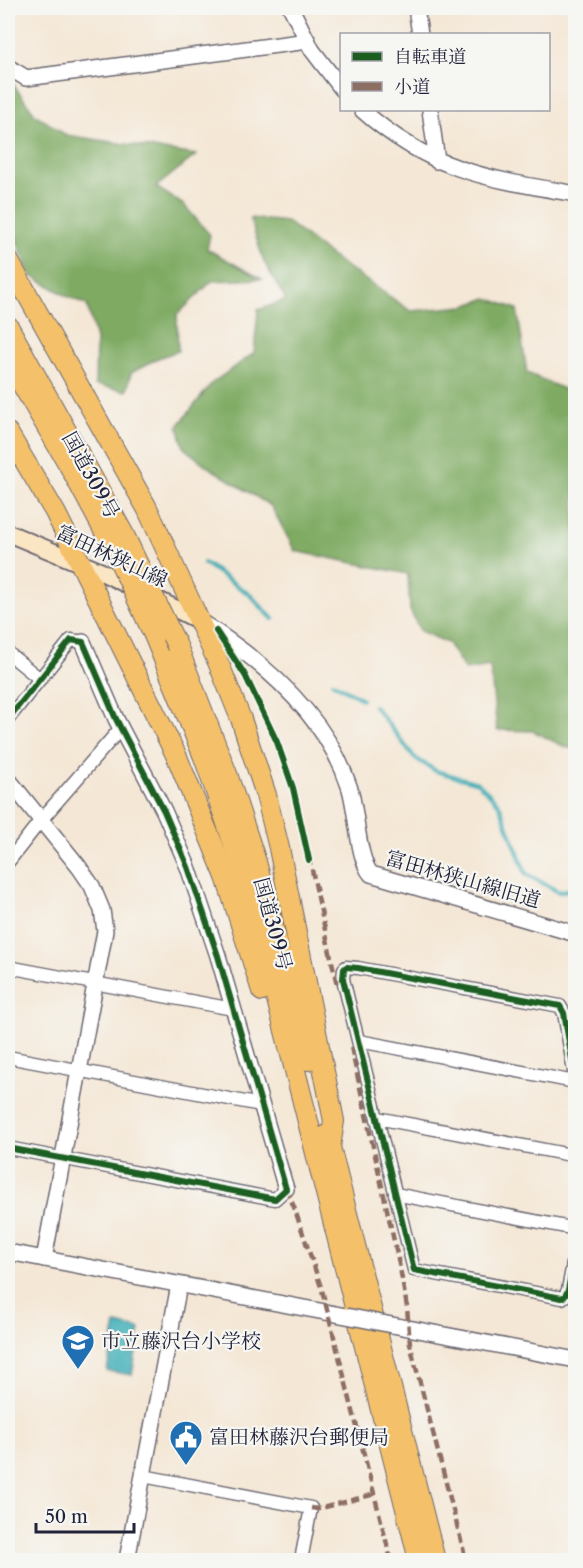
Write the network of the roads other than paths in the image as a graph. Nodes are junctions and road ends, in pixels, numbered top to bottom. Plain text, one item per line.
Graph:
1 (291, 8) edge
2 (416, 8) edge
3 (420, 33) edge
4 (308, 41) junction
5 (8, 67) edge
6 (340, 86) edge
7 (363, 111) edge
8 (430, 111) edge
9 (437, 161) junction
10 (576, 194) edge
11 (8, 260) edge
12 (8, 326) edge
13 (8, 360) edge
14 (8, 433) edge
15 (8, 533) edge
16 (79, 561) junction
17 (198, 620) junction
18 (83, 642) joint
19 (8, 653) edge
20 (40, 679) junction
21 (8, 719) edge
22 (121, 728) junction
23 (8, 779) edge
24 (41, 820) junction
25 (8, 862) edge
26 (576, 934) edge
27 (8, 967) edge
28 (96, 984) junction
29 (232, 1009) junction
30 (359, 1041) junction
31 (8, 1058) edge
32 (80, 1071) junction
33 (575, 1082) edge
34 (261, 1105) junction
35 (377, 1118) junction
36 (310, 1130) junction
37 (330, 1147) junction
38 (8, 1148) edge
39 (576, 1156) edge
40 (63, 1159) junction
41 (286, 1189) joint
42 (395, 1194) junction
43 (576, 1228) edge
44 (576, 1248) edge
45 (8, 1252) edge
46 (44, 1259) junction
47 (179, 1285) junction
48 (576, 1360) edge
49 (143, 1476) junction
50 (127, 1560) edge
51 (301, 1560) edge
52 (419, 1560) edge
53 (435, 1560) edge

1 - 4 street
2 - 3 street
4 - 5 street
4 - 6 street
7 - 9 street
8 - 9 street
9 - 10 street
11 - 17 highway
12 - 37 highway, 国道309号, bridge
13 - 36 highway, 国道309号, bridge
14 - 16 highway
15 - 16 main road, 富田林狭山線
16 - 17 main road, 富田林狭山線
16 - 36 highway
17 - 26 street, 富田林狭山線旧道
17 - 37 highway
18 - 20 street
18 - 22 street
19 - 20 street
20 - 21 street
22 - 24 street
22 - 29 street
23 - 24 street
24 - 25 street
24 - 28 street
27 - 28 street
28 - 29 street
28 - 32 street
29 - 34 street
30 - 33 street
30 - 33 street
30 - 35 street
31 - 32 street
32 - 34 street
32 - 40 street
34 - 41 street
35 - 39 street
35 - 42 street
36 - 52 highway, 国道309号
37 - 53 highway, 国道309号
38 - 40 street
40 - 41 street
40 - 46 street
42 - 43 street
42 - 44 street
45 - 46 street
46 - 47 street
47 - 48 street, bridge
47 - 49 street
49 - 50 street
49 - 51 street

